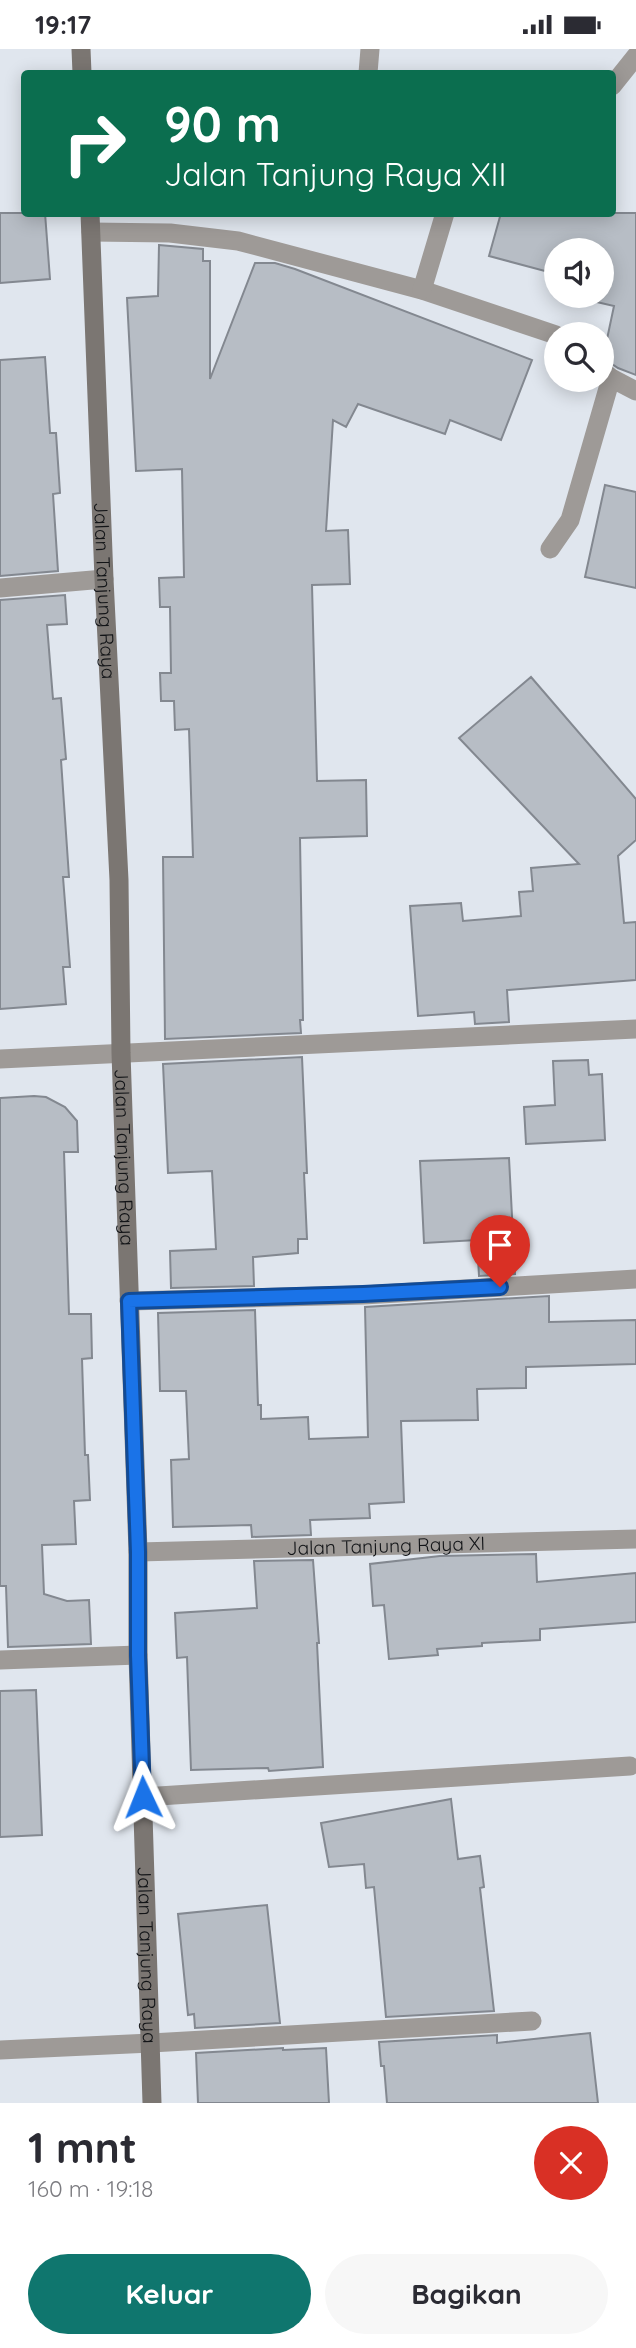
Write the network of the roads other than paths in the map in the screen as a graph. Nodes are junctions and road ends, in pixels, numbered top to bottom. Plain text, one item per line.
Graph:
1 (81, 49) edge
2 (370, 49) edge
3 (636, 56) edge
4 (82, 70) edge
5 (368, 70) edge
6 (616, 81) edge
7 (444, 217) edge
8 (91, 223) edge
9 (422, 291) junction
10 (544, 331) edge
11 (614, 379) edge
12 (636, 391) edge
13 (601, 392) edge
14 (550, 549) dead end
15 (104, 579) junction
16 (0, 588) edge
17 (636, 1029) edge
18 (121, 1053) junction
19 (0, 1059) edge
20 (636, 1279) edge
21 (129, 1301) junction
22 (636, 1539) edge
23 (138, 1552) junction
24 (138, 1655) junction
25 (0, 1660) edge
26 (630, 1766) dead end
27 (143, 1797) junction
28 (532, 2021) dead end
29 (151, 2043) junction
30 (0, 2050) edge
31 (152, 2103) edge

1 - 4 main road
2 - 5 street
3 - 6 street
7 - 9 street
8 - 9 street
8 - 15 main road, Jalan Tanjung Raya
9 - 10 street
11 - 12 street
13 - 14 street
15 - 16 street
15 - 18 main road, Jalan Tanjung Raya
17 - 18 street
18 - 19 street
18 - 21 main road, Jalan Tanjung Raya
20 - 21 street
21 - 23 main road, Jalan Tanjung Raya
22 - 23 street, Jalan Tanjung Raya XI
23 - 24 main road, Jalan Tanjung Raya
24 - 25 street
24 - 27 main road, Jalan Tanjung Raya
26 - 27 street
27 - 29 main road, Jalan Tanjung Raya
28 - 29 street
29 - 30 street
29 - 31 main road, Jalan Tanjung Raya

